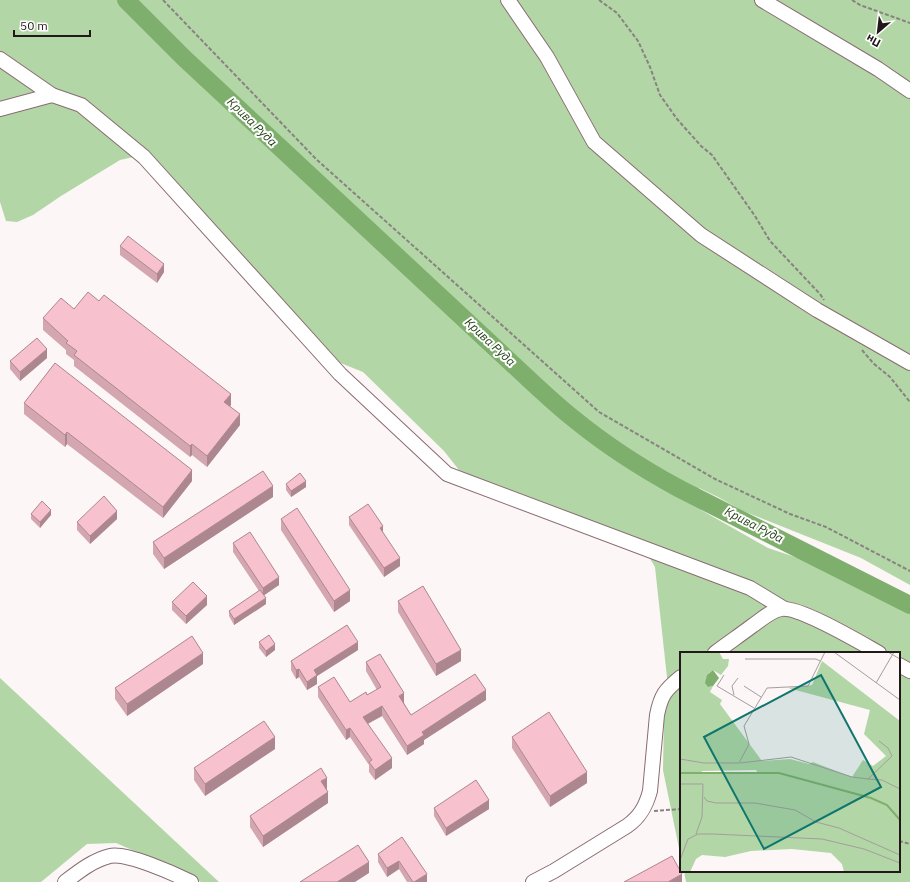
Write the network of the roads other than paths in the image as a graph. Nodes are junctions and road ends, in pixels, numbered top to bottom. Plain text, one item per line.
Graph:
1 (508, 0) edge
2 (762, 0) edge
3 (0, 59) edge
4 (910, 91) edge
5 (52, 94) junction
6 (0, 109) edge
7 (910, 363) edge
8 (783, 608) junction
9 (716, 652) edge
10 (877, 652) edge
11 (900, 666) edge
12 (910, 671) edge
13 (680, 678) edge
14 (65, 882) edge
15 (191, 882) edge
16 (533, 882) edge

1 - 7 street
2 - 4 street
3 - 5 street
5 - 6 street
5 - 8 street
8 - 9 street
8 - 10 street
11 - 12 street
13 - 16 street
14 - 15 street

